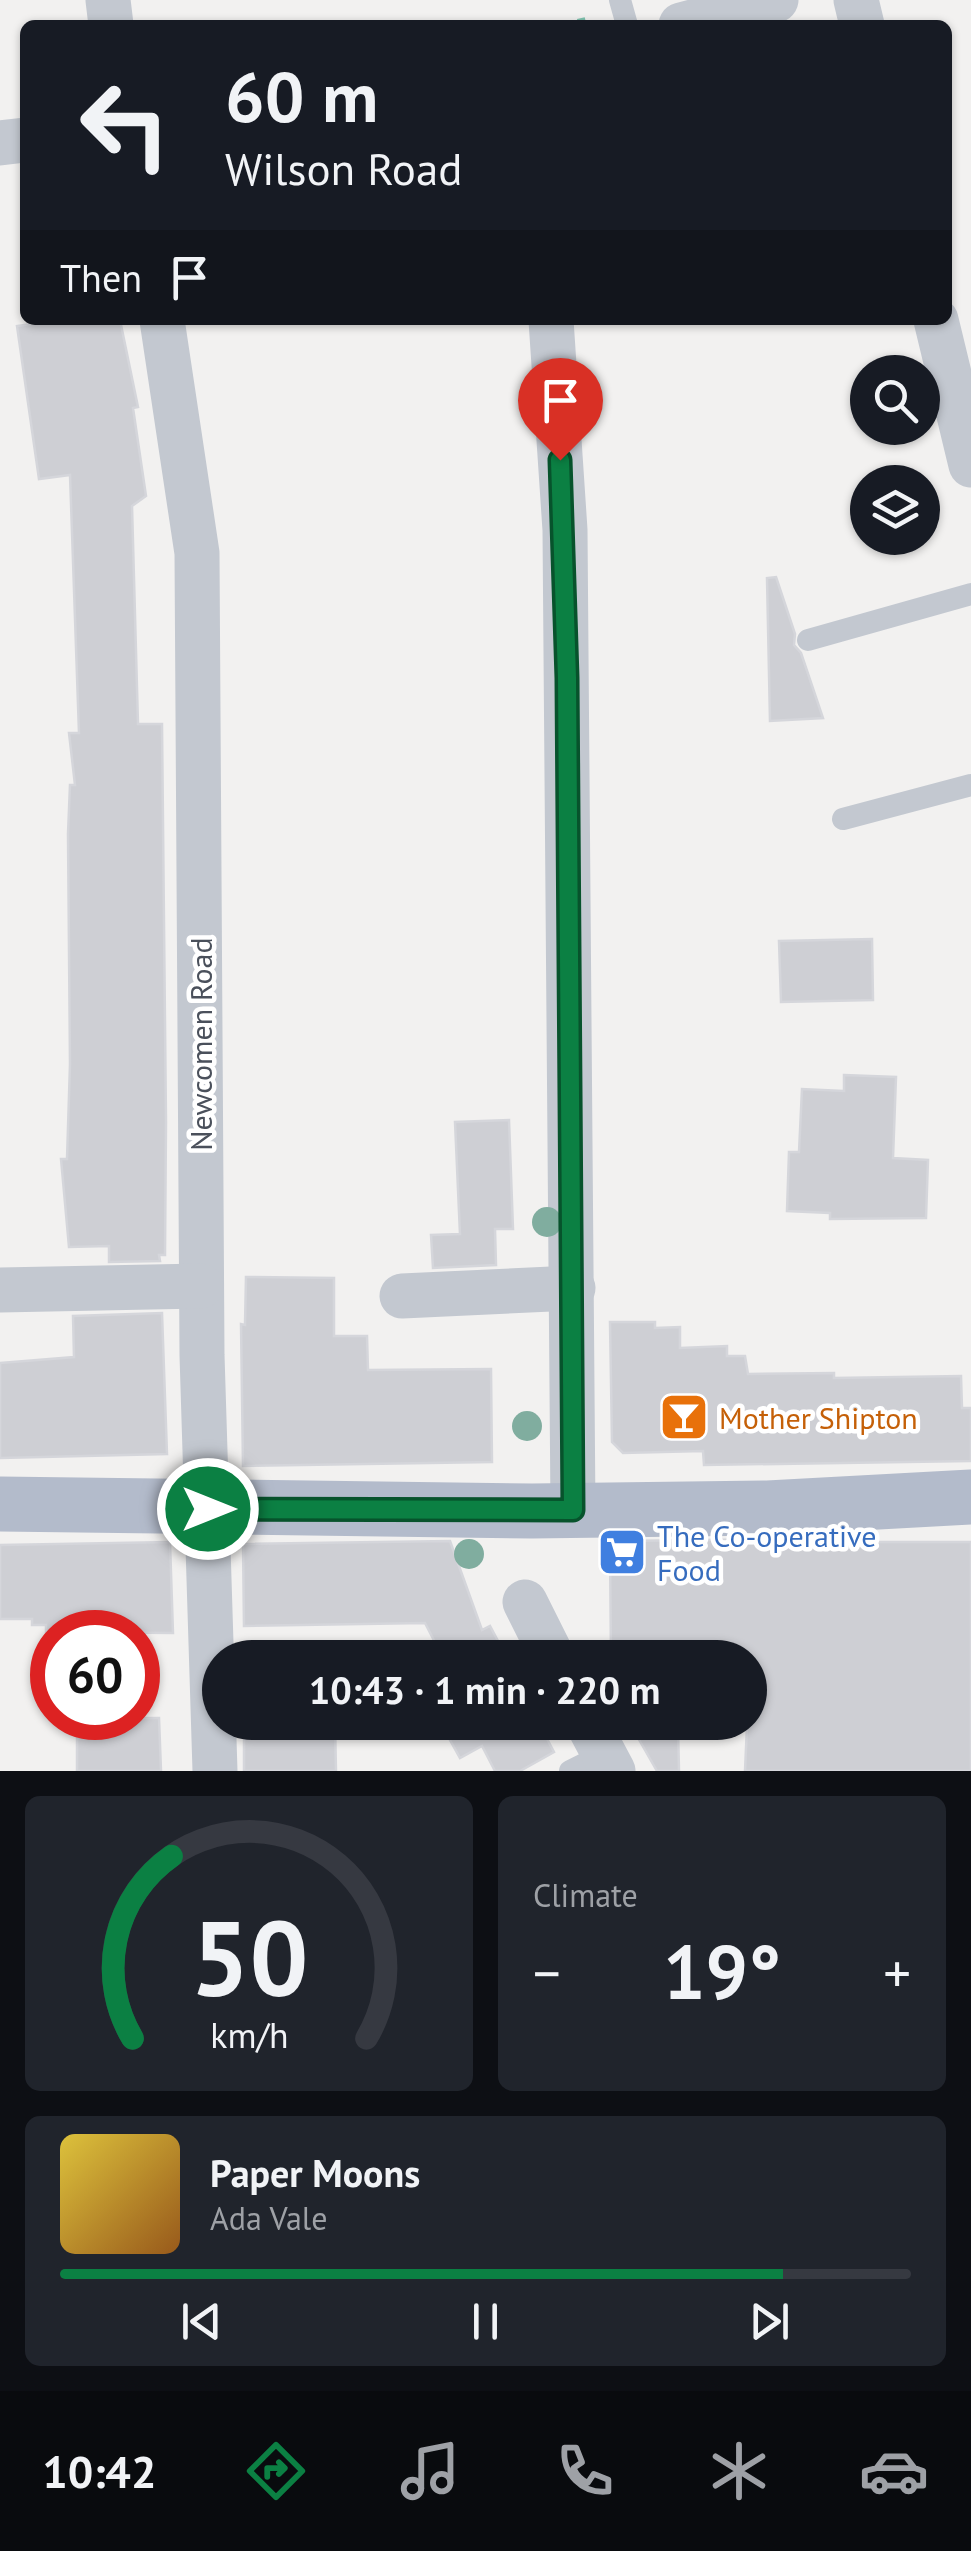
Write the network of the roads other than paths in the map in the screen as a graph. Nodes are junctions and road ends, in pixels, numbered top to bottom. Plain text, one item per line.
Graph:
1 (776, 0) edge
2 (700, 20) edge
3 (163, 325) edge
4 (551, 325) edge
5 (937, 325) edge
6 (971, 465) edge
7 (971, 594) edge
8 (808, 640) dead end
9 (971, 785) edge
10 (843, 820) dead end
11 (202, 1286) junction
12 (573, 1288) junction
13 (0, 1290) edge
14 (402, 1296) dead end
15 (971, 1497) edge
16 (0, 1504) edge
17 (208, 1509) junction
18 (573, 1510) junction
19 (524, 1602) dead end
20 (544, 1640) edge
21 (215, 1771) edge

1 - 2 street
3 - 11 street, Newcomen Road
4 - 12 street
5 - 6 street
7 - 8 lane
9 - 10 lane
11 - 13 street
11 - 17 street, Newcomen Road
12 - 14 street
12 - 18 street
15 - 18 main road
16 - 17 main road
17 - 18 main road
17 - 21 street, Newcomen Road
19 - 20 street

